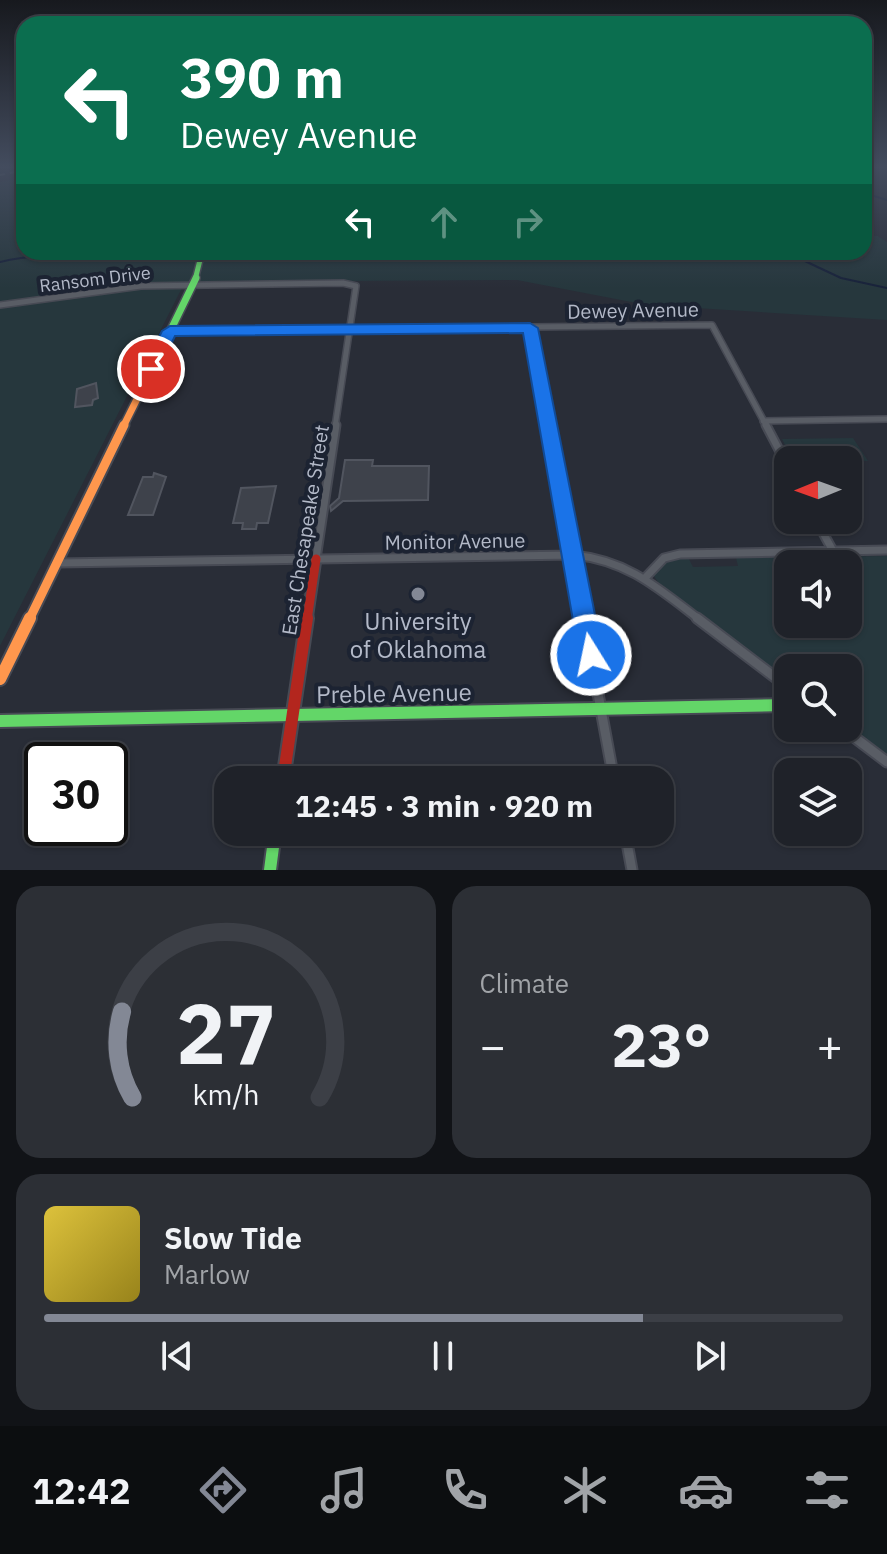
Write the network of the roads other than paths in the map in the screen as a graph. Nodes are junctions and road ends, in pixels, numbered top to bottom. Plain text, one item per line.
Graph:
1 (200, 260) edge
2 (193, 284) junction
3 (355, 285) joint
4 (0, 305) edge
5 (530, 328) junction
6 (351, 329) junction
7 (170, 331) junction
8 (151, 369) junction
9 (122, 378) dead end
10 (887, 419) edge
11 (763, 421) junction
12 (777, 446) edge
13 (862, 550) edge
14 (887, 550) edge
15 (774, 552) edge
16 (573, 555) junction
17 (316, 559) junction
18 (57, 563) junction
19 (645, 578) junction
20 (774, 676) edge
21 (0, 679) edge
22 (774, 705) edge
23 (601, 710) junction
24 (293, 715) junction
25 (0, 721) edge
26 (861, 742) edge
27 (887, 762) edge
28 (285, 766) edge
29 (611, 766) edge
30 (273, 846) edge
31 (628, 846) edge
32 (270, 870) edge
33 (632, 870) edge

1 - 2 street
2 - 3 street, Ransom Drive
2 - 4 street, Ransom Drive
2 - 7 street
3 - 6 street, East Chesapeake Street
5 - 6 street, Dewey Avenue
5 - 11 street, Dewey Avenue
5 - 16 street
6 - 7 street, Dewey Avenue
6 - 17 street, East Chesapeake Street
7 - 8 street
8 - 9 street
8 - 18 street
10 - 11 street
11 - 12 street
13 - 14 street
15 - 19 street
16 - 17 street, Monitor Avenue
16 - 19 street, Monitor Avenue
16 - 23 street
17 - 18 street, Monitor Avenue
17 - 24 street, East Chesapeake Street
18 - 21 street
19 - 20 street, Monitor Avenue
22 - 23 street, Preble Avenue
23 - 24 street, Preble Avenue
23 - 29 street
24 - 25 street, Preble Avenue
24 - 28 street, East Chesapeake Street
26 - 27 street
30 - 32 street
31 - 33 street

